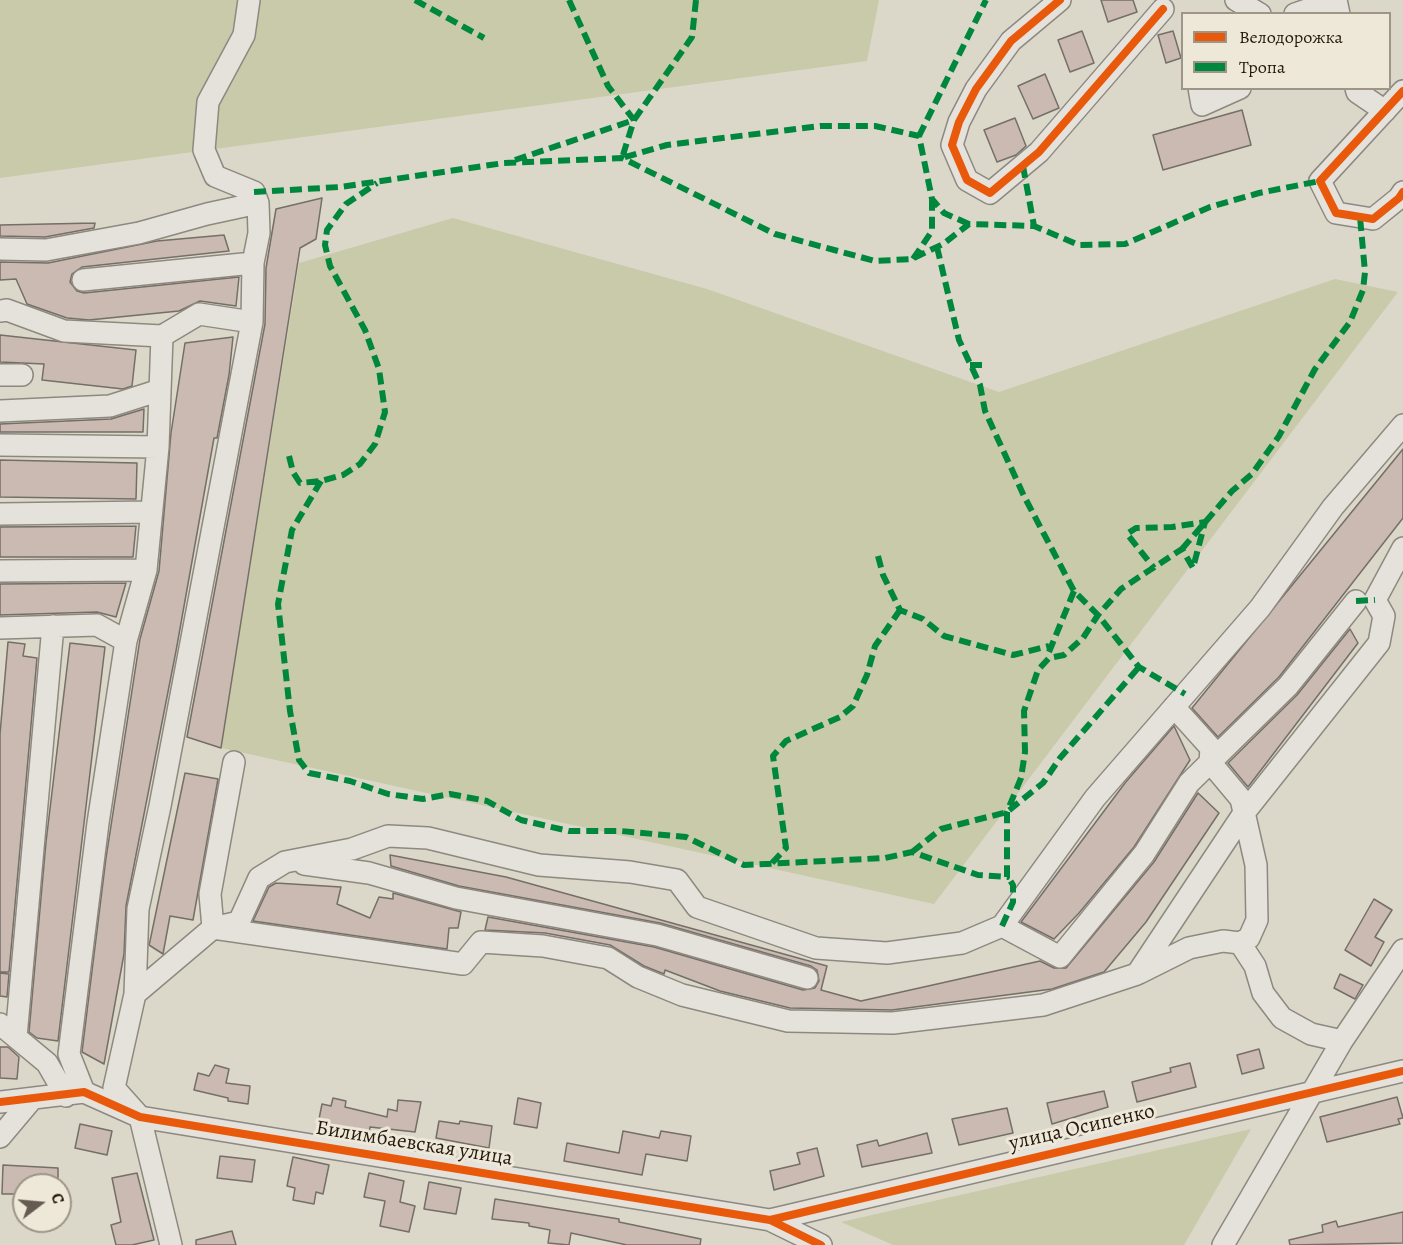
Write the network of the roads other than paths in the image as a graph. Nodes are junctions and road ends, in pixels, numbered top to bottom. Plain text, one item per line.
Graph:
1 (249, 0) edge
2 (1060, 0) edge
3 (1236, 0) edge
4 (1163, 9) dead end
5 (1257, 12) edge
6 (1301, 12) edge
7 (1339, 12) edge
8 (1199, 90) edge
9 (1236, 90) edge
10 (1356, 90) edge
11 (1403, 91) edge
12 (1385, 111) junction
13 (1403, 192) edge
14 (258, 203) junction
15 (0, 249) edge
16 (253, 263) junction
17 (83, 280) dead end
18 (0, 310) edge
19 (252, 322) junction
20 (162, 336) junction
21 (0, 375) edge
22 (22, 375) dead end
23 (160, 390) junction
24 (0, 411) edge
25 (1403, 425) edge
26 (0, 445) edge
27 (158, 447) junction
28 (152, 512) junction
29 (0, 514) edge
30 (1403, 548) edge
31 (146, 570) junction
32 (0, 571) edge
33 (1356, 601) dead end
34 (53, 626) junction
35 (0, 628) edge
36 (126, 641) junction
37 (1174, 708) junction
38 (234, 762) dead end
39 (1210, 762) junction
40 (1244, 813) junction
41 (285, 862) junction
42 (1002, 926) junction
43 (213, 928) junction
44 (1240, 943) junction
45 (1403, 950) edge
46 (1137, 974) junction
47 (807, 978) dead end
48 (135, 994) junction
49 (8, 1031) edge
50 (1342, 1041) junction
51 (1403, 1071) edge
52 (1312, 1093) junction
53 (75, 1094) junction
54 (32, 1099) junction
55 (0, 1102) edge
56 (140, 1117) junction
57 (0, 1137) edge
58 (770, 1220) junction
59 (171, 1245) edge
60 (821, 1245) edge
61 (1223, 1245) edge

1 - 14 street
2 - 4 street
3 - 5 street
6 - 7 street
8 - 9 street
10 - 12 street
11 - 12 street
12 - 13 street
14 - 15 street
14 - 16 street
16 - 17 street
16 - 19 street
18 - 20 street
19 - 20 street
19 - 48 street
20 - 23 street
21 - 22 street
23 - 24 street
23 - 27 street
25 - 37 street
26 - 27 street
27 - 28 street
28 - 29 street
28 - 31 street
30 - 40 street
31 - 32 street
31 - 36 street
33 - 39 street
34 - 35 street
34 - 36 street
34 - 49 street
36 - 53 street
37 - 39 street
37 - 42 street
38 - 43 street
39 - 40 street
39 - 42 street
40 - 44 street
40 - 46 street
41 - 42 street
41 - 43 street
41 - 47 street
43 - 46 street
43 - 48 street
44 - 46 street
44 - 50 street
45 - 50 street
48 - 56 street
49 - 53 street
50 - 52 street
51 - 52 street, улица Осипенко
52 - 58 street, улица Осипенко
52 - 61 street
53 - 54 street, Билимбаевская улица
53 - 56 street, Билимбаевская улица
54 - 55 street, Билимбаевская улица
54 - 57 street
56 - 58 street, Билимбаевская улица
56 - 59 street
58 - 60 street, Билимбаевская улица

